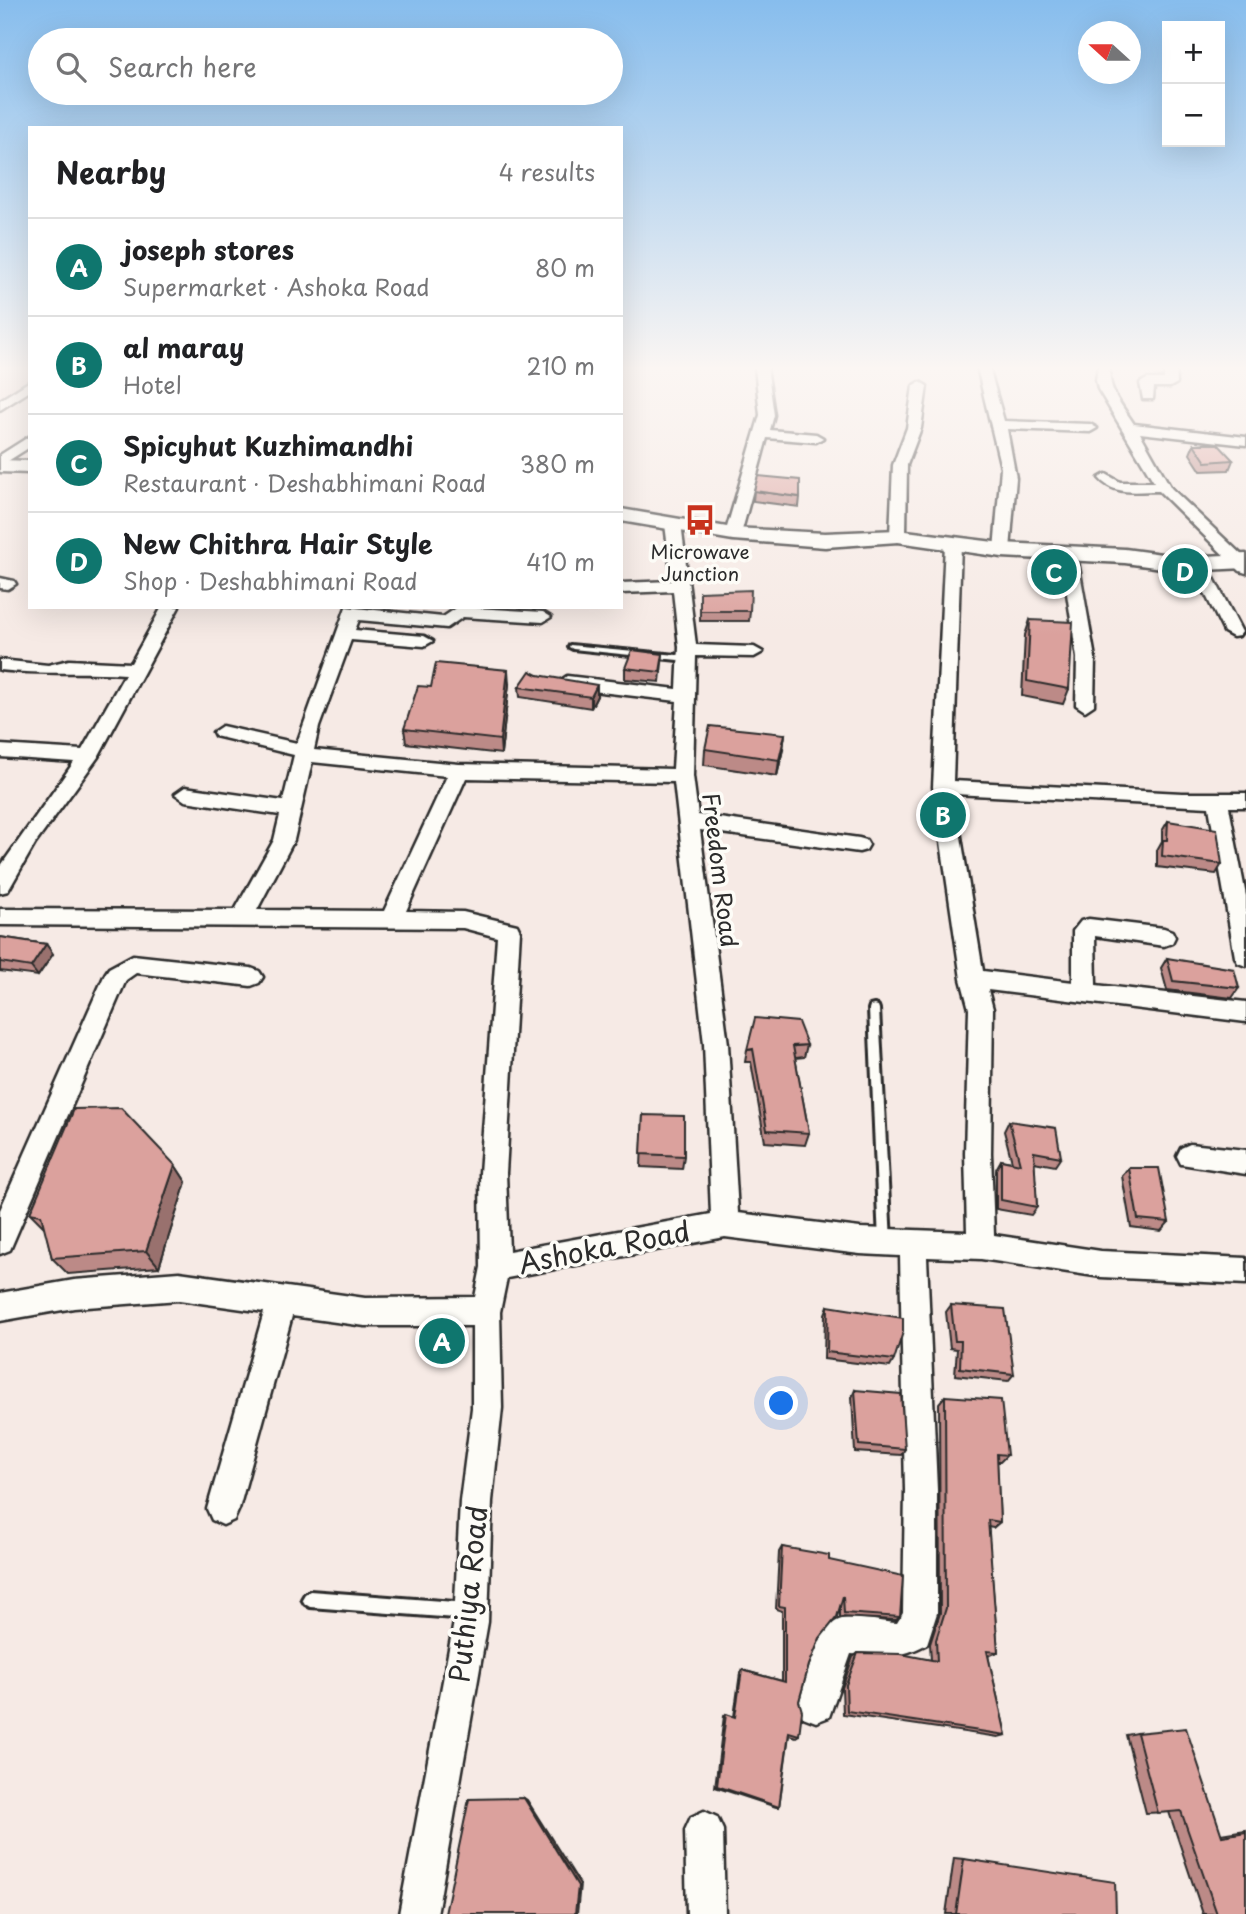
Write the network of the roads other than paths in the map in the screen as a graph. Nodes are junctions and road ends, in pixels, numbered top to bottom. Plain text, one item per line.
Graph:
1 (755, 456) edge
2 (903, 456) edge
3 (1006, 456) edge
4 (1148, 456) edge
5 (0, 464) edge
6 (28, 467) edge
7 (1106, 478) dead end
8 (1163, 487) junction
9 (623, 515) edge
10 (673, 524) junction
11 (733, 534) junction
12 (898, 536) junction
13 (953, 544) junction
14 (1002, 550) junction
15 (1069, 555) junction
16 (1198, 563) junction
17 (1242, 563) edge
18 (681, 586) junction
19 (623, 588) edge
20 (170, 609) edge
21 (354, 611) edge
22 (543, 617) dead end
23 (1233, 632) dead end
24 (345, 634) junction
25 (424, 641) dead end
26 (573, 648) dead end
27 (754, 652) dead end
28 (687, 653) junction
29 (0, 665) edge
30 (134, 669) junction
31 (552, 679) edge
32 (687, 696) junction
33 (1085, 705) dead end
34 (222, 732) dead end
35 (0, 751) edge
36 (304, 753) junction
37 (88, 757) junction
38 (460, 771) junction
39 (683, 776) junction
40 (943, 787) junction
41 (186, 794) dead end
42 (1218, 800) junction
43 (1246, 800) edge
44 (289, 809) junction
45 (687, 821) junction
46 (859, 845) dead end
47 (0, 885) edge
48 (0, 917) edge
49 (242, 917) junction
50 (391, 919) junction
51 (1164, 937) dead end
52 (1246, 957) edge
53 (251, 978) dead end
54 (973, 979) junction
55 (1085, 993) junction
56 (874, 1009) dead end
57 (1246, 1013) edge
58 (1190, 1156) dead end
59 (1246, 1162) edge
60 (725, 1224) junction
61 (0, 1241) edge
62 (899, 1243) junction
63 (981, 1246) junction
64 (495, 1268) junction
65 (1246, 1271) edge
66 (281, 1302) junction
67 (0, 1307) edge
68 (486, 1312) junction
69 (223, 1509) dead end
70 (310, 1599) dead end
71 (471, 1611) junction
72 (816, 1704) dead end
73 (704, 1830) dead end
74 (418, 1914) edge
75 (706, 1914) edge

1 - 11 street
2 - 12 street
3 - 14 street
4 - 8 street
5 - 6 street
7 - 8 street
8 - 17 street
9 - 10 street
10 - 11 street
10 - 18 street, Freedom Road
11 - 12 street
12 - 13 street
13 - 14 street
13 - 40 street
14 - 15 street
15 - 16 street
15 - 33 street
16 - 17 street
16 - 23 street
18 - 19 street
18 - 28 street, Freedom Road
20 - 30 street
21 - 22 street
21 - 24 street
24 - 25 street
24 - 36 street
26 - 28 lane
27 - 28 street
28 - 32 street, Freedom Road
29 - 30 street
30 - 37 street
31 - 32 street
32 - 39 street, Freedom Road
34 - 36 street
35 - 37 street
36 - 38 street
36 - 44 street
37 - 47 street
38 - 39 street
38 - 50 street
39 - 45 street, Freedom Road
40 - 42 street
40 - 54 street
41 - 44 street
42 - 43 street
42 - 52 street
44 - 49 street
45 - 46 street
45 - 60 street, Freedom Road
48 - 49 street
49 - 50 street
50 - 64 street
51 - 55 street
53 - 61 street
54 - 55 street
54 - 63 street
55 - 57 street
56 - 62 lane
58 - 59 street
60 - 62 street, Ashoka Road
60 - 64 street, Ashoka Road
62 - 63 street, Ashoka Road
62 - 72 street
63 - 65 street, Ashoka Road
64 - 68 street, Ashoka Road
66 - 67 street
66 - 68 street
66 - 69 street
68 - 71 street, Puthiya Road
70 - 71 lane
71 - 74 street, Puthiya Road
73 - 75 street

